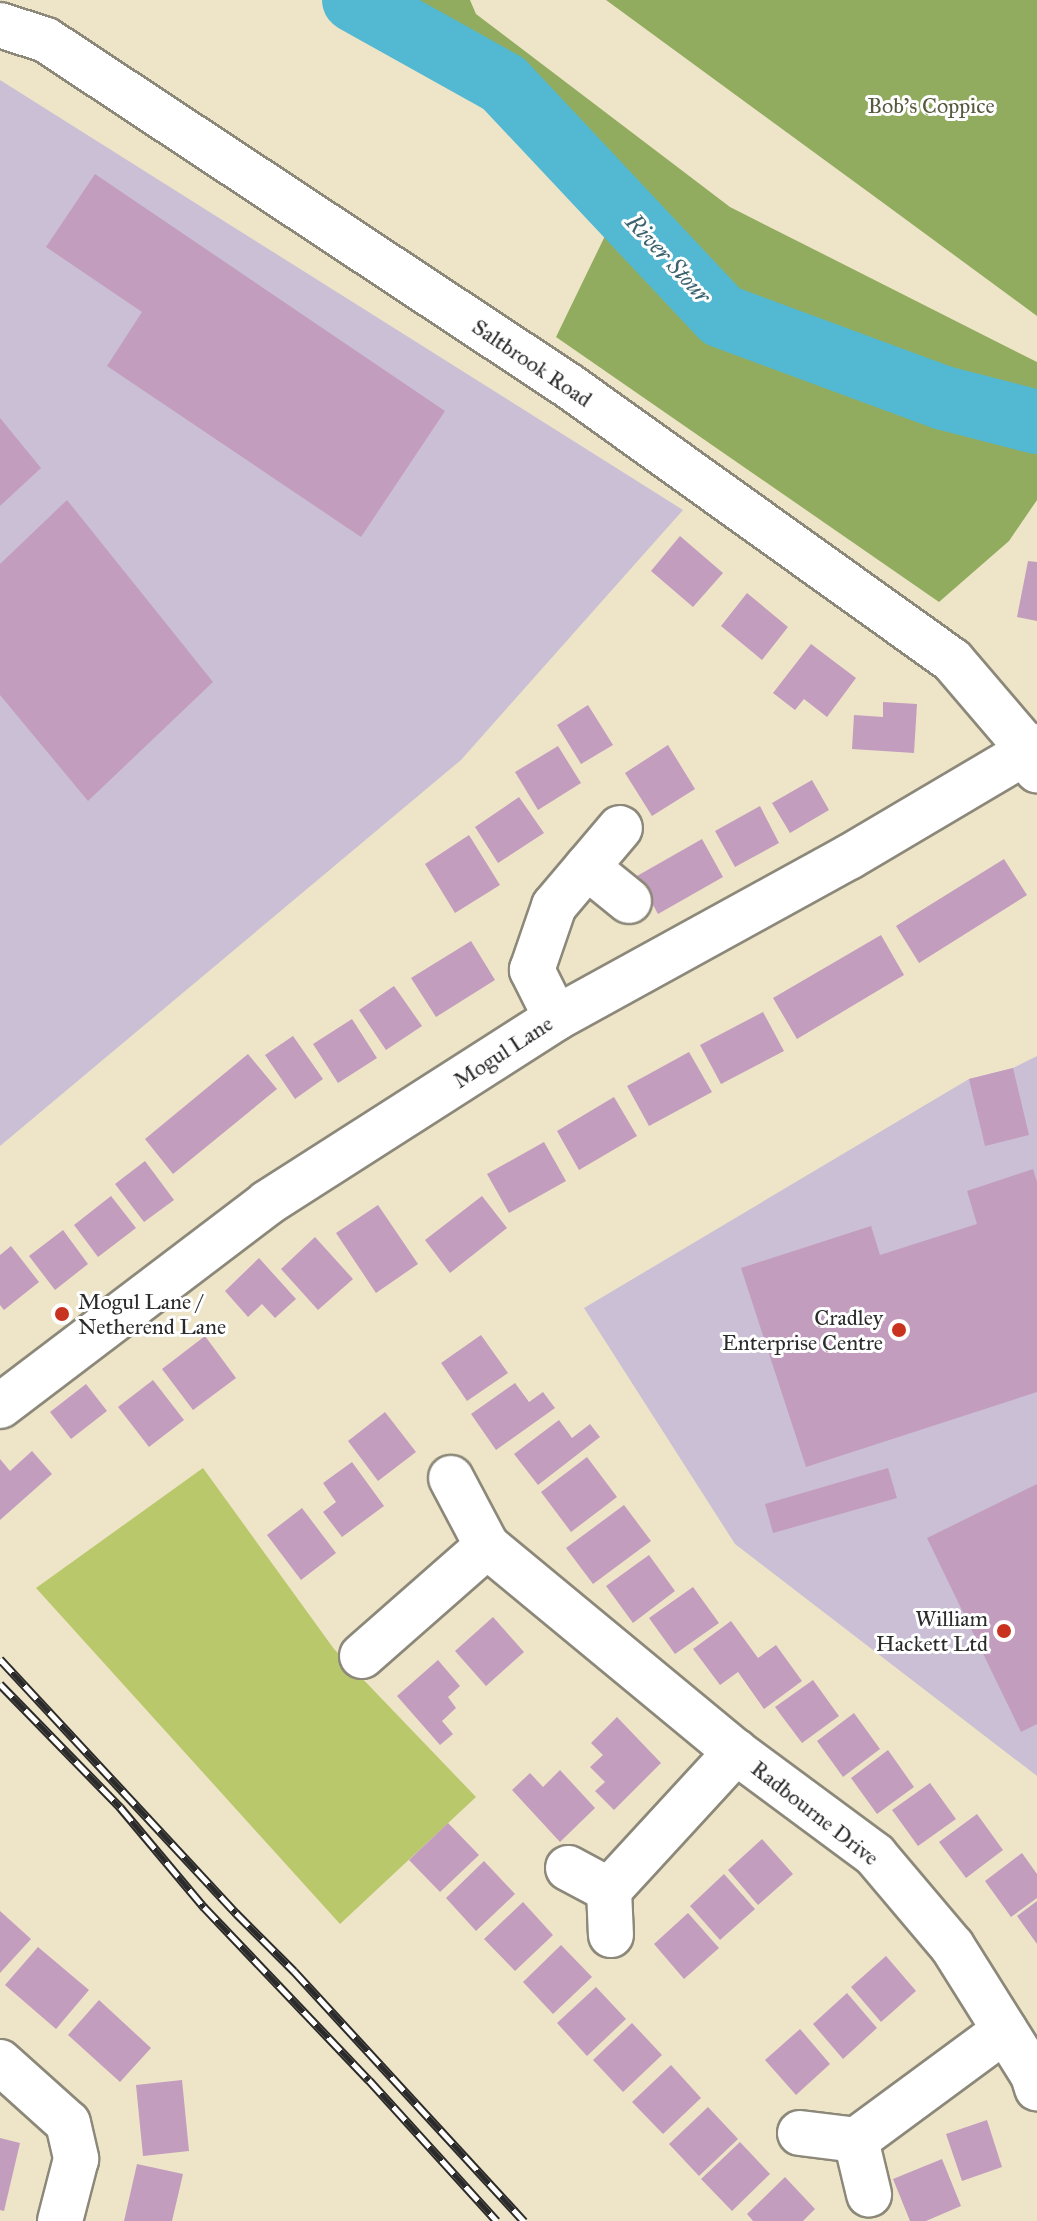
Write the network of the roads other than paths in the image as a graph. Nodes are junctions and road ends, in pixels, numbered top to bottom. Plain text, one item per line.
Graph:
1 (11, 17) edge
2 (1034, 755) edge
3 (620, 828) dead end
4 (587, 867) junction
5 (629, 901) dead end
6 (556, 1018) junction
7 (0, 1406) edge
8 (451, 1478) dead end
9 (487, 1546) junction
10 (362, 1656) dead end
11 (736, 1752) junction
12 (568, 1868) dead end
13 (609, 1890) junction
14 (611, 1935) dead end
15 (1005, 2030) junction
16 (0, 2062) edge
17 (1037, 2088) edge
18 (800, 2133) dead end
19 (856, 2140) junction
20 (869, 2194) dead end
21 (60, 2221) edge

1 - 2 street, Saltbrook Road
2 - 6 street, Mogul Lane
3 - 4 street
4 - 5 street
4 - 6 street
6 - 7 street, Mogul Lane
8 - 9 street, Radbourne Drive
9 - 10 street
9 - 11 street, Radbourne Drive
11 - 13 street, Radbourne Drive
11 - 15 street, Radbourne Drive
12 - 13 street
13 - 14 street
15 - 17 street, Radbourne Drive
15 - 19 street
16 - 21 street
18 - 19 street
19 - 20 street

